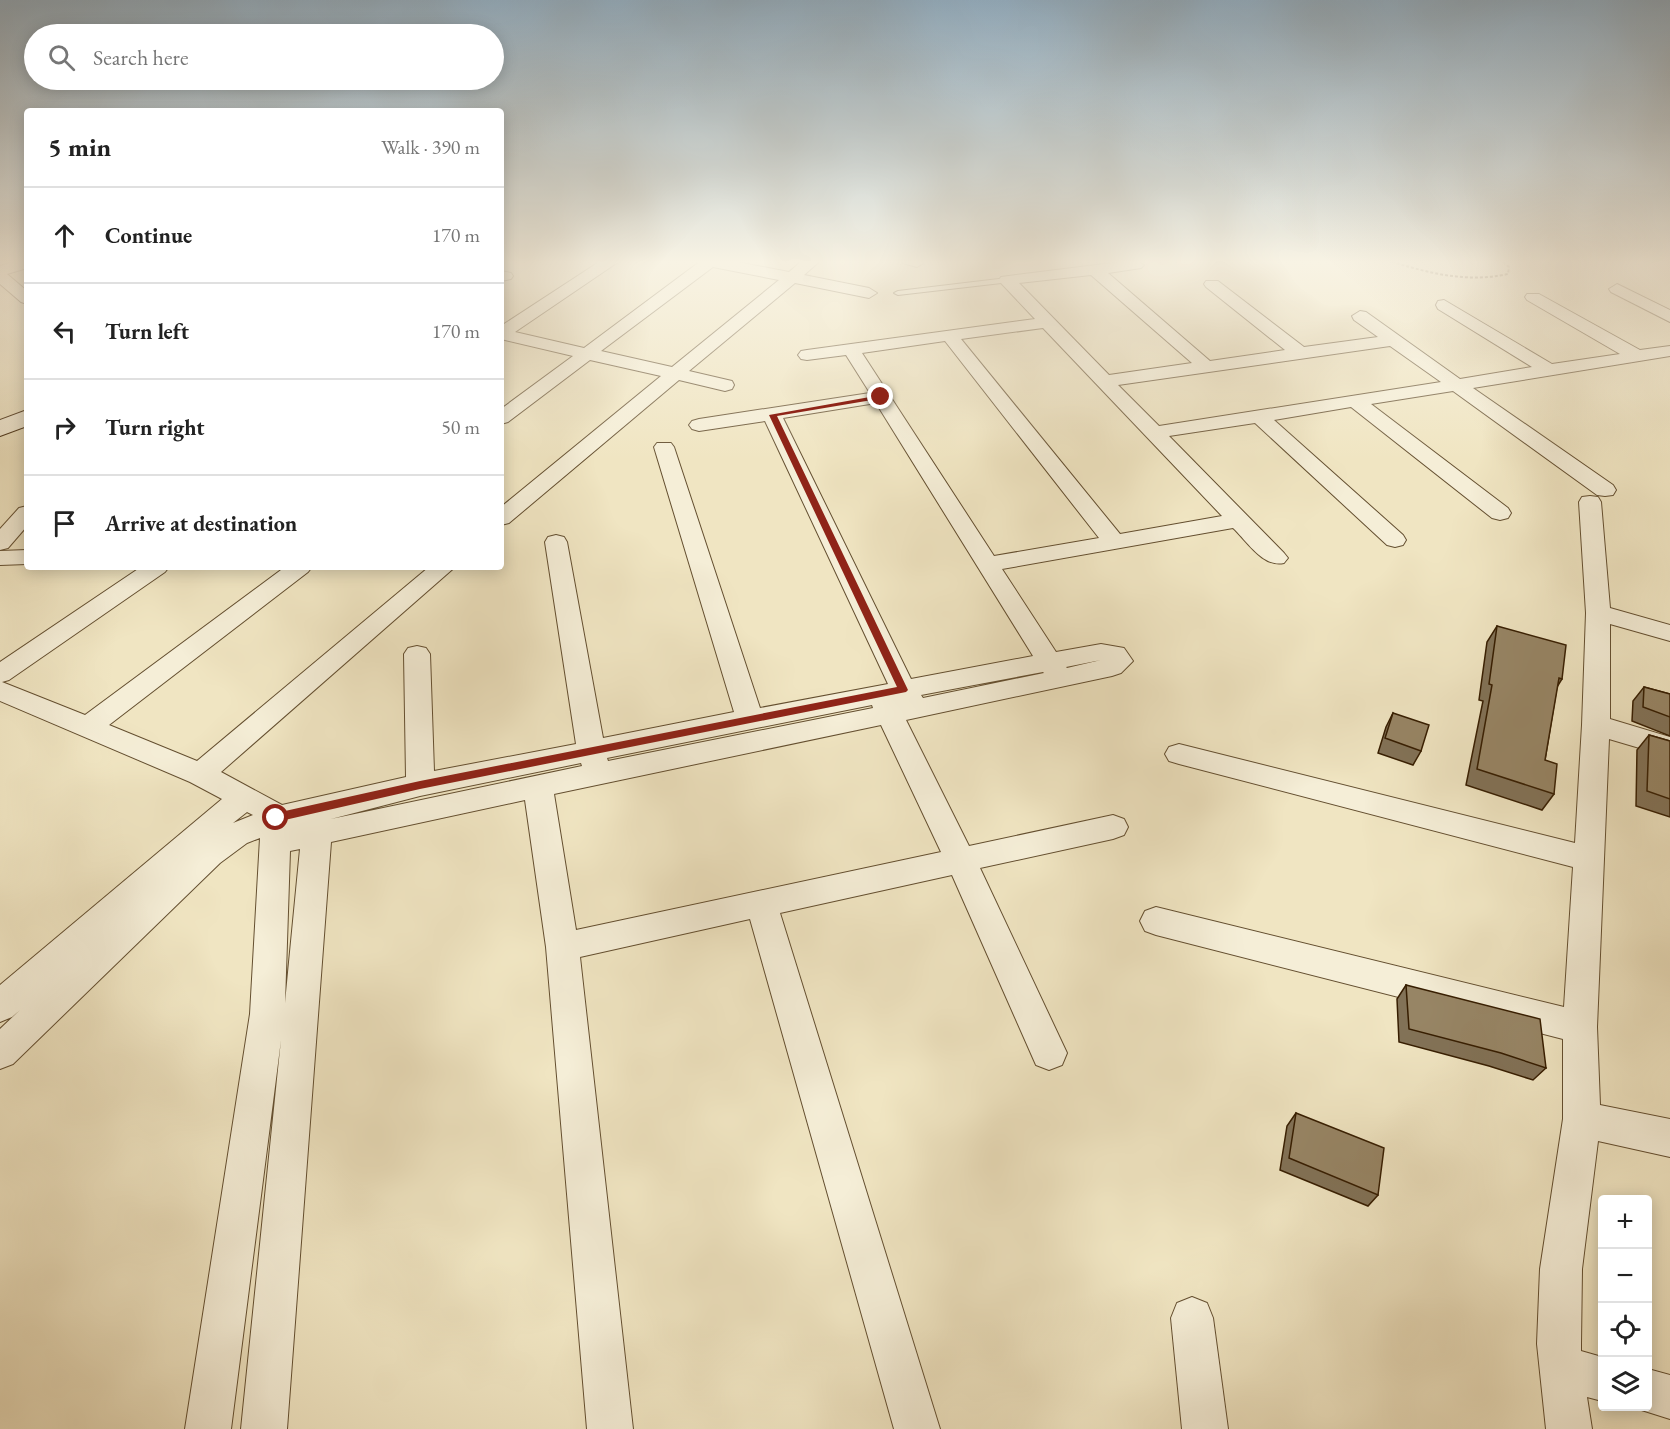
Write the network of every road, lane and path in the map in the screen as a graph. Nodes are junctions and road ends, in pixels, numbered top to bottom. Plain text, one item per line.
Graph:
1 (623, 327) edge
2 (730, 327) edge
3 (1012, 327) edge
4 (1052, 327) edge
5 (1161, 327) edge
6 (1267, 327) edge
7 (1375, 327) edge
8 (1479, 327) edge
9 (1585, 327) edge
10 (504, 335) edge
11 (949, 335) junction
12 (1394, 340) junction
13 (851, 349) junction
14 (1670, 351) edge
15 (590, 352) junction
16 (1299, 352) junction
17 (807, 355) dead end
18 (1637, 356) junction
19 (1206, 366) junction
20 (1549, 370) junction
21 (674, 372) junction
22 (1104, 381) junction
23 (725, 385) dead end
24 (1459, 386) junction
25 (881, 397) junction
26 (1356, 402) junction
27 (24, 408) edge
28 (772, 415) junction
29 (504, 416) edge
30 (1260, 417) junction
31 (24, 418) edge
32 (0, 419) edge
33 (699, 425) dead end
34 (0, 429) edge
35 (1153, 434) junction
36 (664, 447) dead end
37 (1500, 513) dead end
38 (504, 515) edge
39 (24, 516) edge
40 (1238, 520) junction
41 (1395, 540) dead end
42 (556, 542) dead end
43 (0, 543) edge
44 (1115, 543) junction
45 (24, 557) edge
46 (0, 558) edge
47 (1276, 558) dead end
48 (988, 564) junction
49 (153, 570) edge
50 (296, 570) edge
51 (439, 570) edge
52 (1598, 613) junction
53 (1670, 633) edge
54 (417, 654) dead end
55 (0, 674) edge
56 (0, 691) edge
57 (897, 701) junction
58 (750, 719) junction
59 (1596, 725) junction
60 (88, 727) junction
61 (1670, 747) edge
62 (1179, 754) dead end
63 (594, 762) junction
64 (200, 774) junction
65 (420, 785) junction
66 (538, 786) junction
67 (243, 798) junction
68 (317, 821) junction
69 (1113, 827) dead end
70 (276, 830) junction
71 (1589, 859) junction
72 (961, 861) junction
73 (762, 905) junction
74 (1156, 921) dead end
75 (562, 947) junction
76 (0, 1006) edge
77 (1580, 1027) junction
78 (0, 1052) edge
79 (1049, 1053) dead end
80 (1582, 1119) junction
81 (1670, 1138) edge
82 (1192, 1318) dead end
83 (1562, 1368) junction
84 (1598, 1378) edge
85 (1652, 1392) edge
86 (1670, 1397) edge
87 (208, 1429) edge
88 (264, 1429) edge
89 (610, 1429) edge
90 (917, 1429) edge
91 (1205, 1429) edge
92 (1569, 1429) edge

1 - 15 street
2 - 21 street
3 - 11 street
4 - 22 street
5 - 19 street
6 - 16 street
7 - 12 street
8 - 20 street
9 - 18 street
10 - 15 street
11 - 13 street
11 - 44 street
12 - 16 street
12 - 24 street
13 - 17 street
13 - 25 street
14 - 18 street
15 - 21 street
15 - 29 street
16 - 19 street
18 - 20 street
19 - 22 street
20 - 24 street
21 - 23 street
21 - 38 street
22 - 35 street
24 - 26 street
24 - 52 street
25 - 28 street
25 - 48 street
26 - 30 street
26 - 37 street
27 - 32 street
28 - 33 street
28 - 57 street
30 - 35 street
30 - 41 street
31 - 34 street
35 - 40 street
36 - 58 street
39 - 43 street
40 - 44 street
40 - 47 street
42 - 63 street
44 - 48 street
45 - 46 street
48 - 57 street
49 - 55 street
50 - 60 street
51 - 64 street
52 - 53 street
52 - 59 street
54 - 65 street
56 - 60 street
57 - 58 street
57 - 63 street
57 - 72 street
58 - 63 street
59 - 61 street
59 - 71 street
60 - 64 street
62 - 71 street
63 - 65 street
63 - 66 street
64 - 67 street
65 - 68 street
66 - 68 street
66 - 75 street
67 - 70 street
67 - 76 street
68 - 70 street
68 - 88 street
69 - 72 street
70 - 78 street
70 - 87 street
71 - 77 street
72 - 73 street
72 - 79 street
73 - 75 street
73 - 90 street
74 - 77 street
75 - 89 street
77 - 80 street
80 - 81 street
80 - 83 street
82 - 91 street
83 - 84 street
83 - 92 street
85 - 86 street

